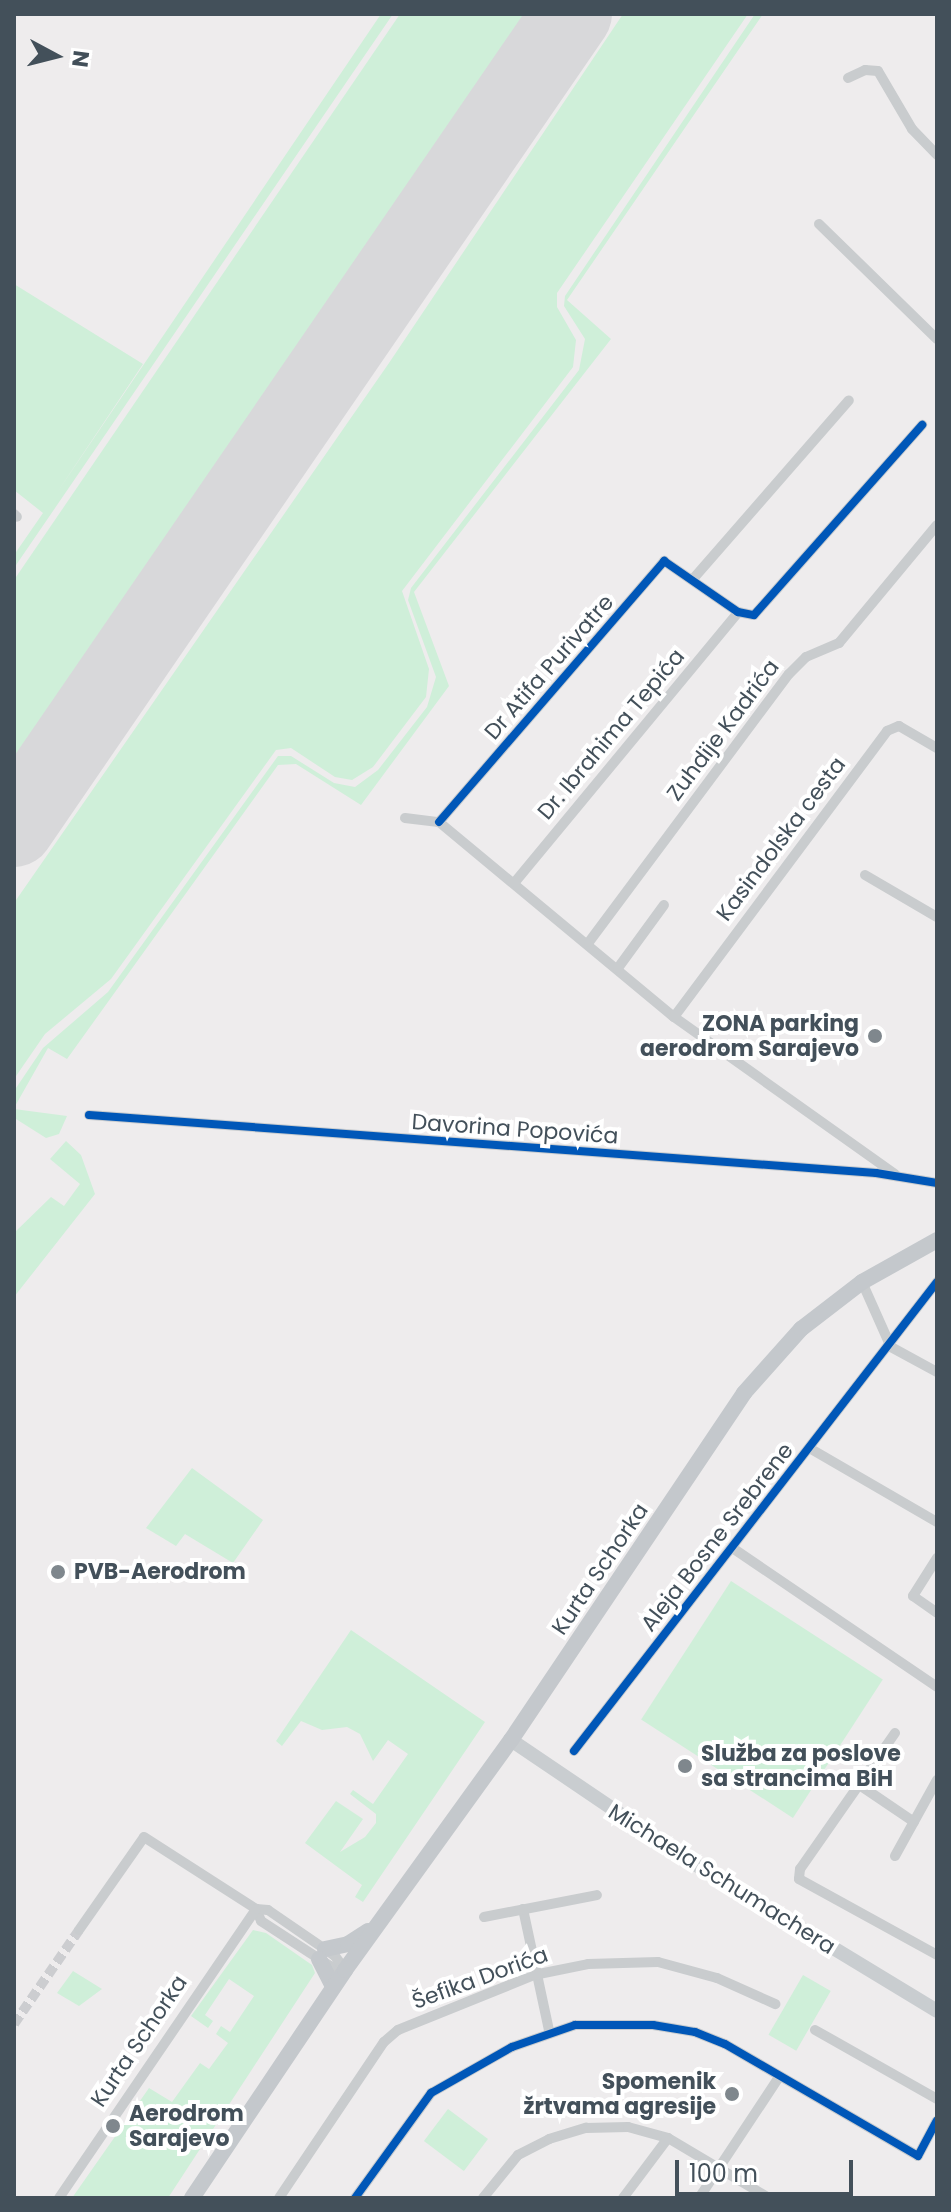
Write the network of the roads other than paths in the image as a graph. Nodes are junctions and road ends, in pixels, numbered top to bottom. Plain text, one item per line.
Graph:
1 (848, 78) dead end
2 (937, 155) edge
3 (819, 224) dead end
4 (937, 339) edge
5 (849, 400) dead end
6 (922, 425) dead end
7 (937, 525) edge
8 (693, 579) junction
9 (738, 612) junction
10 (937, 748) edge
11 (405, 818) dead end
12 (439, 822) junction
13 (865, 875) dead end
14 (515, 882) junction
15 (664, 905) dead end
16 (937, 917) edge
17 (589, 942) junction
18 (618, 968) junction
19 (674, 1017) junction
20 (89, 1115) dead end
21 (897, 1175) junction
22 (937, 1183) edge
23 (937, 1240) edge
24 (862, 1282) junction
25 (937, 1282) edge
26 (891, 1347) junction
27 (937, 1372) edge
28 (811, 1449) junction
29 (937, 1522) edge
30 (734, 1549) junction
31 (937, 1558) edge
32 (937, 1613) edge
33 (937, 1687) edge
34 (895, 1733) dead end
35 (511, 1740) junction
36 (574, 1751) dead end
37 (937, 1780) edge
38 (861, 1786) junction
39 (914, 1822) junction
40 (895, 1856) dead end
41 (597, 1895) dead end
42 (256, 1909) junction
43 (523, 1909) junction
44 (484, 1917) dead end
45 (376, 1926) junction
46 (79, 1930) tunnel mouth
47 (322, 1954) junction
48 (937, 1955) edge
49 (345, 1970) junction
50 (534, 1975) junction
51 (333, 1987) junction
52 (775, 2004) dead end
53 (937, 2011) edge
54 (549, 2030) junction
55 (815, 2030) dead end
56 (779, 2077) junction
57 (937, 2099) edge
58 (937, 2121) edge
59 (666, 2137) junction
60 (721, 2168) junction
61 (59, 2198) edge
62 (192, 2198) edge
63 (279, 2198) edge
64 (355, 2198) edge
65 (483, 2198) edge
66 (623, 2198) edge
67 (699, 2198) edge
68 (769, 2198) edge

1 - 2 street
3 - 4 street
5 - 8 street
6 - 9 street, Dr. Ibrahima Tepića
7 - 17 street, Zuhdije Kadrića
8 - 9 street
8 - 12 street, Dr Atifa Purivatre
9 - 14 street, Dr. Ibrahima Tepića
10 - 19 street, Kasindolska cesta
11 - 12 street
12 - 14 street
13 - 16 street
14 - 17 street
15 - 18 street
17 - 18 street
18 - 19 street
19 - 21 street
20 - 21 street, Davorina Popovića
21 - 22 street, Davorina Popovića
23 - 24 main road, Kurta Schorka
24 - 26 street
24 - 35 main road, Kurta Schorka
25 - 26 street, Aleja Bosne Srebrene
26 - 27 street
26 - 28 street, Aleja Bosne Srebrene
28 - 29 street
28 - 30 street, Aleja Bosne Srebrene
30 - 33 street
30 - 36 street, Aleja Bosne Srebrene
31 - 32 street
34 - 38 street
35 - 45 main road, Kurta Schorka
35 - 53 main road, Michaela Schumachera
37 - 39 street
38 - 39 street
38 - 48 street
39 - 40 street
41 - 43 street
42 - 46 street
42 - 47 street
42 - 61 street, Kurta Schorka
43 - 44 street
43 - 50 street
45 - 47 main road
45 - 49 main road, Kurta Schorka
47 - 49 street
47 - 51 main road
49 - 51 main road, Kurta Schorka
50 - 52 street, Šefika Dorića
50 - 54 street
50 - 63 street, Šefika Dorića
51 - 62 main road, Kurta Schorka
54 - 56 street
54 - 64 street
55 - 57 street
56 - 58 street
56 - 60 street
59 - 60 street
59 - 65 street
59 - 66 street
60 - 67 street
60 - 68 street

